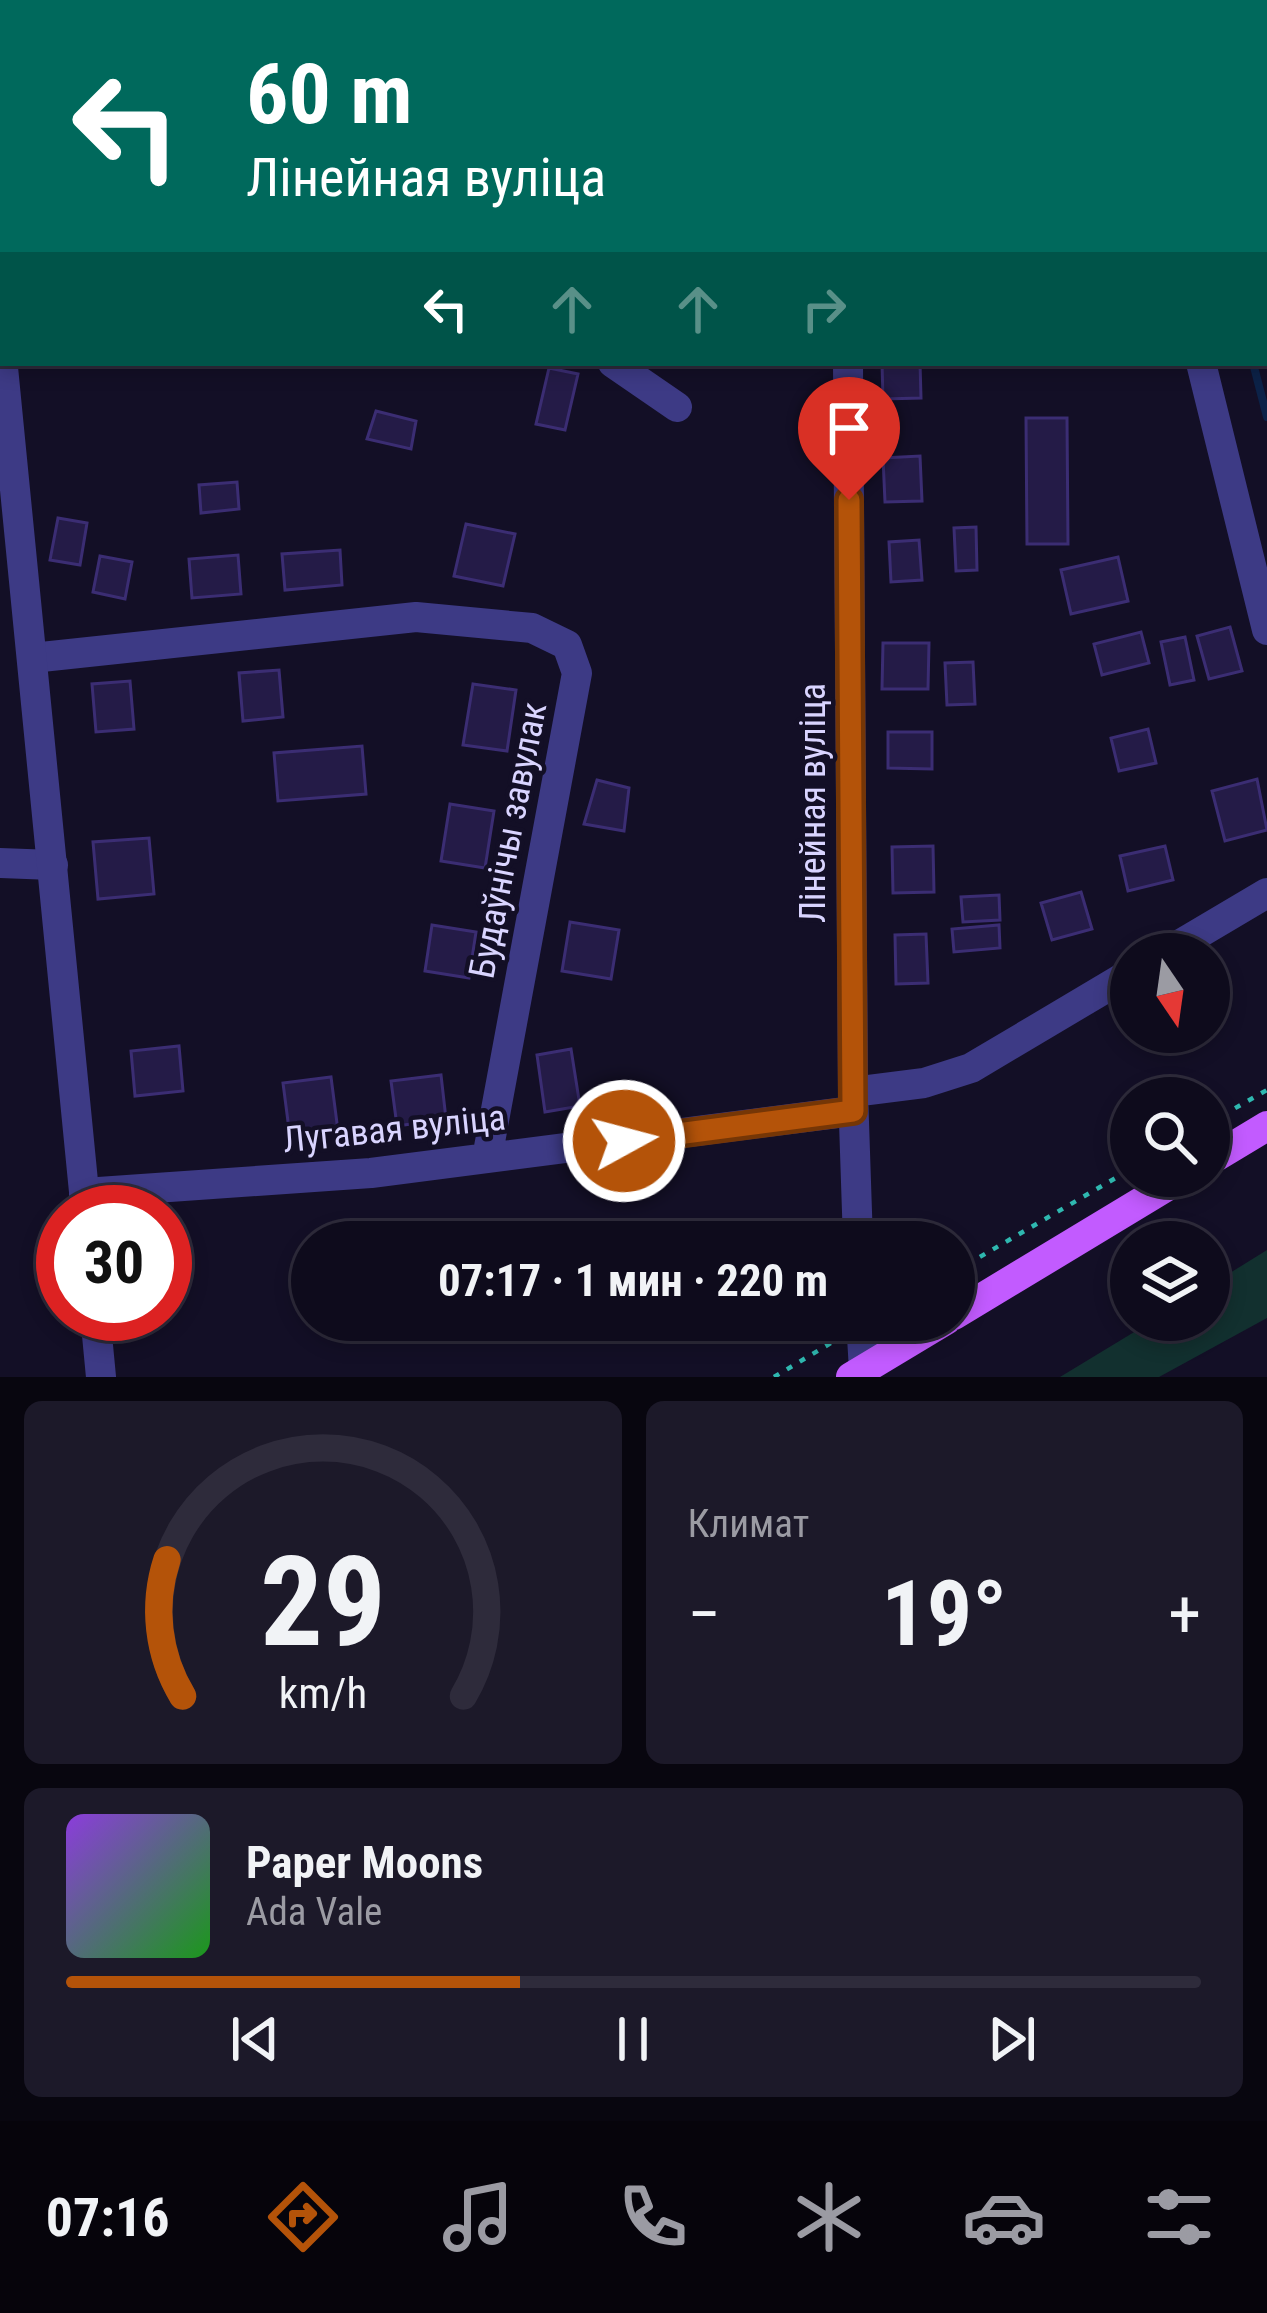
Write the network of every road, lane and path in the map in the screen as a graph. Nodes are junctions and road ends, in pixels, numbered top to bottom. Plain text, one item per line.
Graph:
1 (3, 366) edge
2 (617, 366) edge
3 (848, 366) edge
4 (1202, 366) edge
5 (677, 407) dead end
6 (1267, 630) edge
7 (32, 658) junction
8 (0, 863) edge
9 (53, 865) junction
10 (1267, 893) edge
11 (1199, 933) edge
12 (1110, 986) edge
13 (1267, 1090) edge
14 (853, 1102) junction
15 (1230, 1112) edge
16 (1267, 1126) edge
17 (1230, 1148) edge
18 (487, 1158) junction
19 (1110, 1181) edge
20 (83, 1185) edge
21 (192, 1192) edge
22 (1149, 1197) edge
23 (857, 1221) edge
24 (975, 1260) edge
25 (975, 1302) edge
26 (98, 1341) edge
27 (833, 1341) edge
28 (860, 1341) edge
29 (911, 1341) edge
30 (857, 1373) edge
31 (101, 1377) edge
32 (774, 1377) edge

1 - 7 street
2 - 5 street
3 - 14 street, Лінейная вуліца
4 - 6 street
7 - 9 street
7 - 18 street, Будаўнічы завулак
8 - 9 street
9 - 20 street
10 - 11 street
12 - 14 street, Лугавая вуліца
13 - 15 path
14 - 18 street, Лугавая вуліца
14 - 23 street, Лінейная вуліца
16 - 17 main road
18 - 21 street, Лугавая вуліца
19 - 24 path
22 - 25 main road
26 - 31 street
27 - 32 path
28 - 30 street
29 - 30 main road

